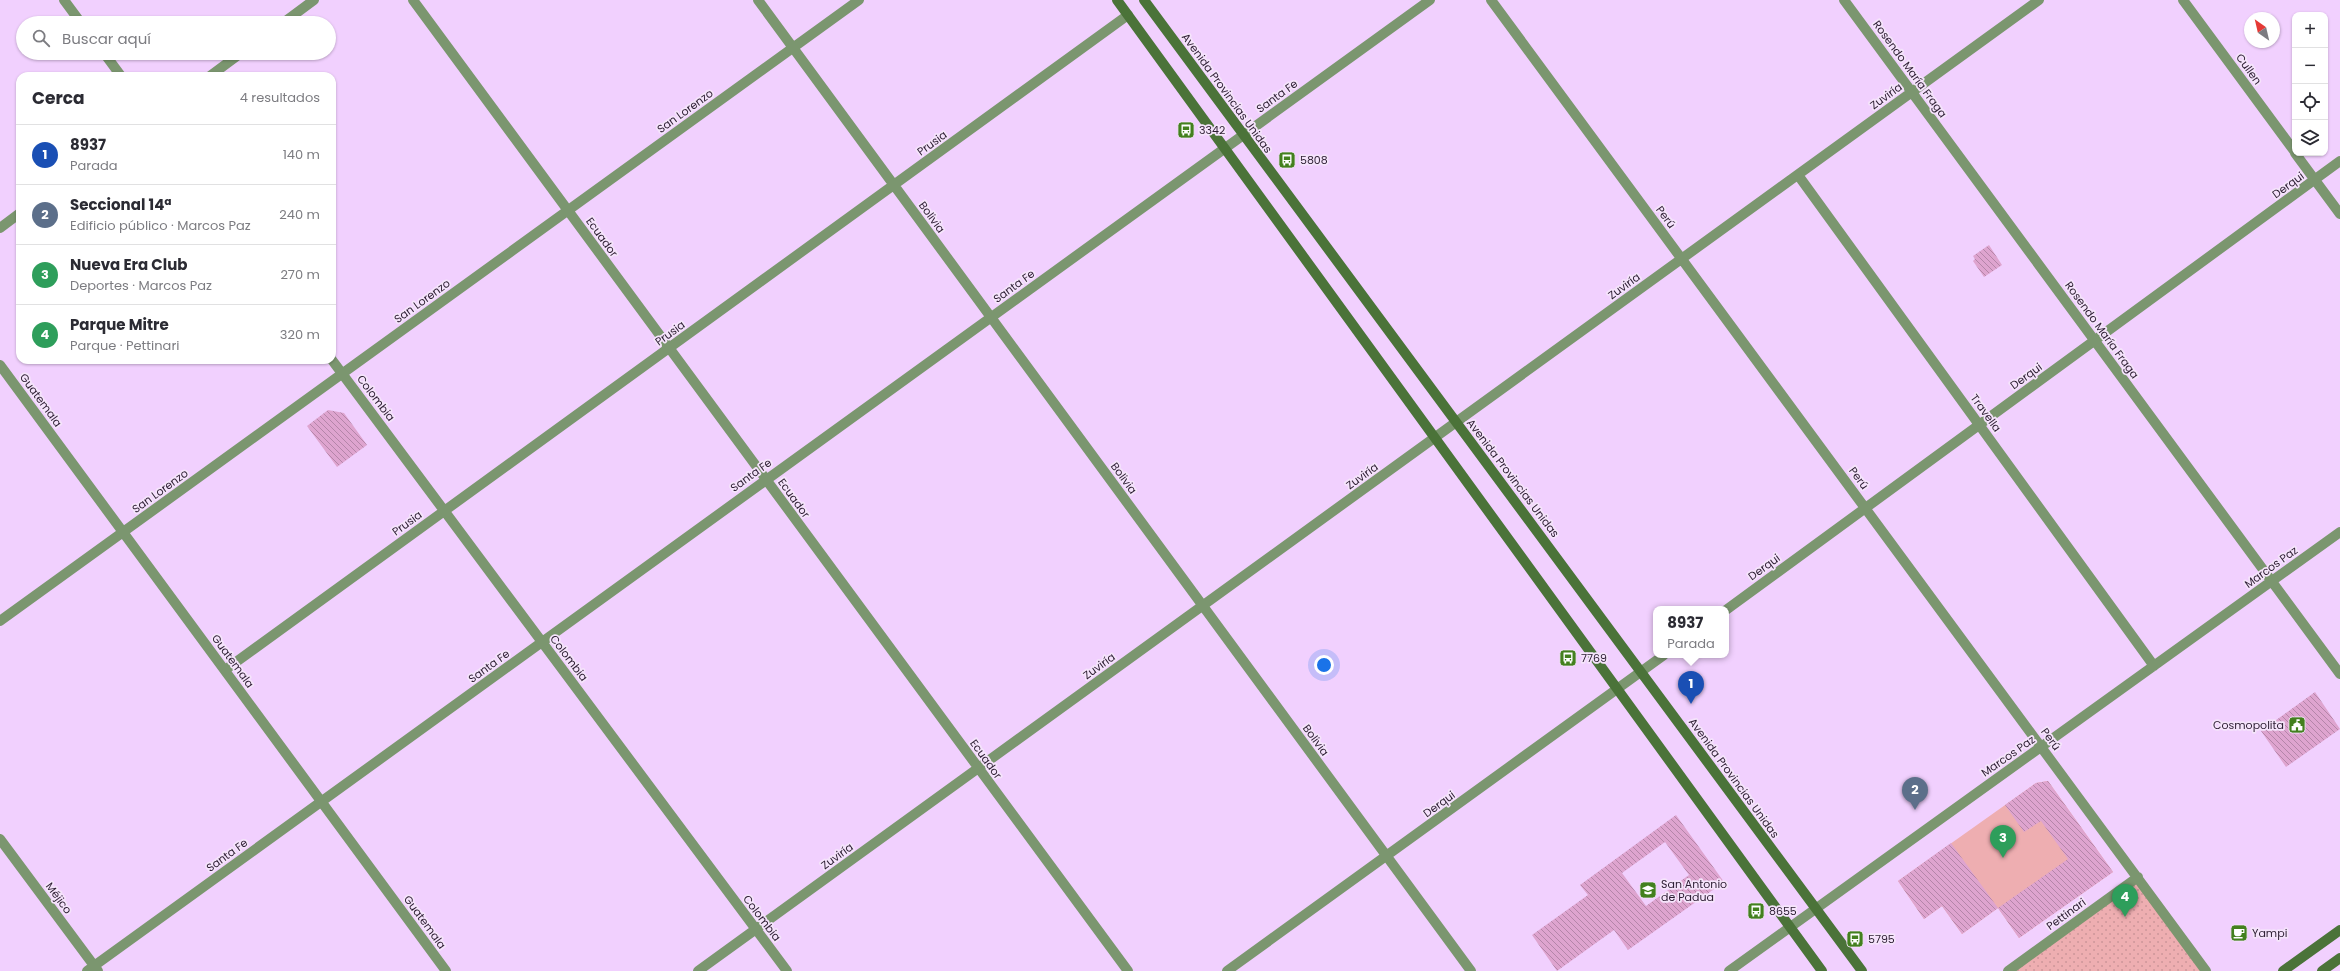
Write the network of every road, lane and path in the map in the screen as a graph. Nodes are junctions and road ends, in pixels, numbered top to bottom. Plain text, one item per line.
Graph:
1 (64, 0) edge
2 (314, 0) edge
3 (413, 0) edge
4 (758, 0) edge
5 (859, 0) edge
6 (1117, 0) edge
7 (1144, 0) edge
8 (1430, 0) edge
9 (1491, 0) edge
10 (1844, 0) edge
11 (2039, 0) edge
12 (2183, 0) edge
13 (1128, 15) junction
14 (77, 16) edge
15 (292, 16) edge
16 (793, 48) junction
17 (109, 60) edge
18 (232, 60) edge
19 (118, 72) edge
20 (216, 72) edge
21 (1912, 92) junction
22 (1244, 135) junction
23 (1225, 148) junction
24 (2292, 149) edge
25 (2297, 156) edge
26 (2340, 161) edge
27 (1798, 175) junction
28 (2315, 180) junction
29 (894, 185) junction
30 (568, 210) junction
31 (2340, 214) edge
32 (16, 216) edge
33 (0, 228) edge
34 (1682, 259) junction
35 (991, 318) junction
36 (2095, 340) junction
37 (669, 348) junction
38 (0, 364) edge
39 (335, 364) edge
40 (342, 374) junction
41 (1457, 423) junction
42 (1979, 425) junction
43 (1435, 438) junction
44 (766, 479) junction
45 (1866, 508) junction
46 (444, 511) junction
47 (123, 532) junction
48 (2340, 532) edge
49 (2271, 581) junction
50 (1203, 606) junction
51 (1729, 608) edge
52 (0, 621) edge
53 (542, 642) junction
54 (1660, 658) edge
55 (2154, 666) junction
56 (225, 670) junction
57 (1641, 672) junction
58 (2340, 674) edge
59 (1618, 689) junction
60 (2042, 747) junction
61 (979, 768) junction
62 (322, 802) junction
63 (0, 839) edge
64 (1386, 856) junction
65 (2138, 877) junction
66 (1815, 908) junction
67 (1790, 927) junction
68 (756, 929) junction
69 (2340, 930) edge
70 (2340, 958) edge
71 (93, 969) edge
72 (446, 971) edge
73 (698, 971) edge
74 (787, 971) edge
75 (1128, 971) edge
76 (1227, 971) edge
77 (1471, 971) edge
78 (1729, 971) edge
79 (1822, 971) edge
80 (1862, 971) edge
81 (2008, 971) edge
82 (2206, 971) edge
83 (2283, 971) edge
84 (2322, 971) edge

1 - 14 street
2 - 15 street
3 - 30 street, Ecuador
4 - 16 street, Bolivia
5 - 16 street, San Lorenzo
6 - 13 main road
7 - 22 main road, Avenida Provincias Unidas
8 - 22 street, Santa Fe
9 - 34 street, Perú
10 - 21 street, Rosendo María Fraga
11 - 21 street, Zuviría
12 - 24 street, Cullen
13 - 23 main road
13 - 29 street, Prusia
16 - 29 street, Bolivia
16 - 30 street, San Lorenzo
17 - 19 street
18 - 20 street
21 - 27 street, Zuviría
21 - 36 street, Rosendo María Fraga
22 - 23 street, Santa Fe
22 - 41 main road, Avenida Provincias Unidas
23 - 35 street, Santa Fe
23 - 43 main road
25 - 28 street, Cullen
26 - 28 street, Derqui
27 - 34 street, Zuviría
27 - 42 street, Travella
28 - 31 street, Cullen
28 - 36 street, Derqui
29 - 35 street, Bolivia
29 - 37 street, Prusia
30 - 37 street, Ecuador
30 - 40 street, San Lorenzo
32 - 33 street
34 - 41 street, Zuviría
34 - 45 street, Perú
35 - 44 street, Santa Fe
35 - 50 street, Bolivia
36 - 42 street, Derqui
36 - 49 street, Rosendo María Fraga
37 - 44 street, Ecuador
37 - 46 street, Prusia
38 - 47 street, Guatemala
39 - 40 street, Colombia
40 - 46 street, Colombia
40 - 47 street, San Lorenzo
41 - 43 street, Zuviría
41 - 57 main road, Avenida Provincias Unidas
42 - 45 street, Derqui
42 - 55 street, Travella
43 - 50 street, Zuviría
43 - 59 main road
44 - 53 street, Santa Fe
44 - 61 street, Ecuador
45 - 51 street, Derqui
45 - 60 street, Perú
46 - 53 street, Colombia
46 - 56 street, Prusia
47 - 52 street, San Lorenzo
47 - 56 street, Guatemala
48 - 49 street, Marcos Paz
49 - 55 street, Marcos Paz
49 - 58 street, Rosendo María Fraga
50 - 61 street, Zuviría
50 - 64 street, Bolivia
53 - 62 street, Santa Fe
53 - 68 street, Colombia
54 - 57 street, Derqui
55 - 60 street, Marcos Paz
56 - 62 street, Guatemala
57 - 59 street, Derqui
57 - 66 main road, Avenida Provincias Unidas
59 - 64 street, Derqui
59 - 67 main road
60 - 65 street, Perú
60 - 66 street, Marcos Paz
61 - 68 street, Zuviría
61 - 75 street, Ecuador
62 - 71 street, Santa Fe
62 - 72 street, Guatemala
63 - 71 street, Méjico
64 - 76 street, Derqui
64 - 77 street, Bolivia
65 - 81 street, Pettinari
65 - 82 street, Perú
66 - 67 street, Marcos Paz
66 - 80 main road, Avenida Provincias Unidas
67 - 78 street, Marcos Paz
67 - 79 main road
68 - 73 street, Zuviría
68 - 74 street, Colombia
69 - 83 main road
70 - 84 main road

